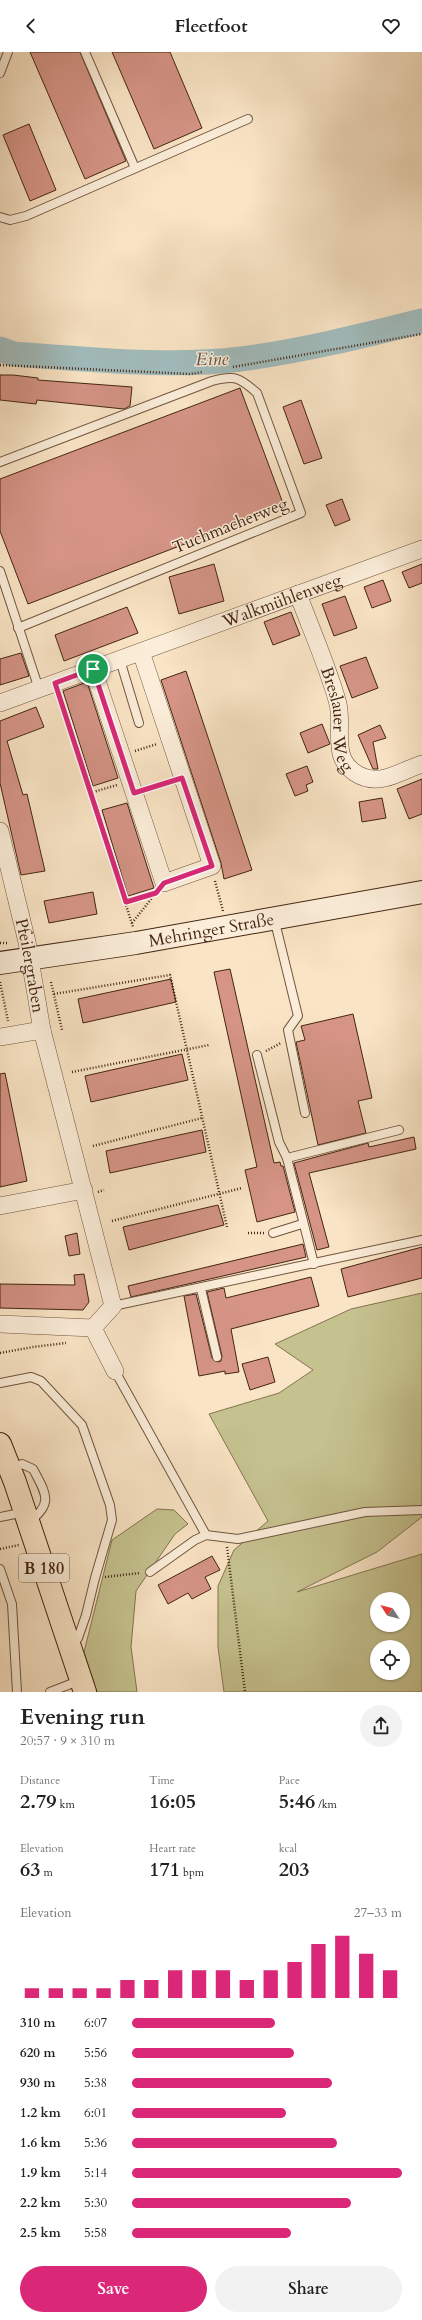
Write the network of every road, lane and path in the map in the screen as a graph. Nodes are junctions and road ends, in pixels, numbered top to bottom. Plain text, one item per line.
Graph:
1 (8, 52) edge
2 (85, 52) edge
3 (0, 74) edge
4 (248, 119) dead end
5 (135, 168) junction
6 (0, 217) edge
7 (422, 334) edge
8 (0, 365) edge
9 (228, 367) dead end
10 (205, 371) dead end
11 (0, 462) edge
12 (422, 549) edge
13 (0, 572) edge
14 (298, 594) junction
15 (18, 628) junction
16 (141, 652) junction
17 (120, 660) junction
18 (93, 669) junction
19 (55, 683) junction
20 (39, 689) junction
21 (0, 703) edge
22 (139, 723) dead end
23 (170, 740) junction
24 (122, 755) junction
25 (422, 764) edge
26 (182, 778) junction
27 (132, 787) junction
28 (90, 793) junction
29 (0, 831) edge
30 (212, 866) junction
31 (160, 888) junction
32 (422, 892) edge
33 (126, 902) junction
34 (274, 918) junction
35 (132, 922) junction
36 (227, 926) junction
37 (133, 927) dead end
38 (29, 958) junction
39 (0, 962) edge
40 (49, 976) dead end
41 (0, 982) edge
42 (54, 994) junction
43 (42, 1030) junction
44 (62, 1030) dead end
45 (6, 1036) edge
46 (290, 1038) junction
47 (209, 1045) dead end
48 (187, 1050) junction
49 (257, 1055) joint
50 (72, 1072) dead end
51 (306, 1113) dead end
52 (202, 1118) junction
53 (399, 1130) dead end
54 (93, 1146) dead end
55 (287, 1158) junction
56 (242, 1188) dead end
57 (84, 1190) junction
58 (220, 1195) junction
59 (0, 1206) edge
60 (112, 1221) dead end
61 (302, 1224) junction
62 (227, 1227) dead end
63 (248, 1233) dead end
64 (273, 1234) joint
65 (422, 1240) edge
66 (314, 1264) junction
67 (201, 1288) junction
68 (113, 1306) junction
69 (0, 1324) edge
70 (93, 1328) junction
71 (32, 1346) dead end
72 (0, 1353) edge
73 (217, 1357) dead end
74 (115, 1371) joint
75 (0, 1383) edge
76 (0, 1444) edge
77 (422, 1510) edge
78 (0, 1517) edge
79 (27, 1517) junction
80 (206, 1535) junction
81 (226, 1539) junction
82 (0, 1569) edge
83 (150, 1572) joint
84 (95, 1578) junction
85 (70, 1648) junction
86 (83, 1686) edge
87 (17, 1692) edge
88 (50, 1692) edge
89 (245, 1692) edge

1 - 3 lane
2 - 5 lane
4 - 5 lane
5 - 6 lane
7 - 9 path
8 - 10 path
11 - 15 lane, Tuchmacherweg
12 - 14 street, Walkmühlenweg
13 - 15 lane
14 - 16 street, Walkmühlenweg
14 - 25 street, Breslauer Weg
15 - 20 lane
16 - 17 street, Walkmühlenweg
16 - 23 street
17 - 18 street, Walkmühlenweg
17 - 22 lane
18 - 19 street, Walkmühlenweg
18 - 24 street
19 - 20 street, Walkmühlenweg
19 - 28 path
20 - 21 street, Walkmühlenweg
23 - 24 path
23 - 26 street
24 - 27 street
26 - 27 path
26 - 30 street
27 - 28 path
27 - 31 street
28 - 33 path
29 - 38 street, Pfeilergraben
30 - 31 street
30 - 36 path
31 - 33 path
31 - 35 path
32 - 34 main road, Mehringer Straße
33 - 35 path
34 - 36 main road, Mehringer Straße
34 - 46 lane
35 - 37 path
36 - 38 main road, Mehringer Straße
38 - 39 main road, Mehringer Straße
38 - 43 street, Pfeilergraben
40 - 42 path
41 - 45 path
42 - 44 path
42 - 48 path
43 - 45 street, Pfeilergraben
43 - 57 street, Pfeilergraben
46 - 49 path
46 - 51 lane
47 - 48 path
48 - 50 path
48 - 52 path
49 - 55 lane
52 - 54 path
52 - 58 path
53 - 55 lane
55 - 61 lane
56 - 58 path
57 - 59 street
57 - 68 street, Pfeilergraben
58 - 60 path
58 - 62 path
61 - 64 lane
61 - 66 lane
63 - 64 path
65 - 66 lane
66 - 67 lane
67 - 68 lane
67 - 73 lane
68 - 70 street
69 - 70 street
70 - 74 street
71 - 72 path
74 - 80 lane
75 - 84 lane
76 - 79 main road, B 180
77 - 81 lane
78 - 79 lane
79 - 85 main road, B 180
80 - 81 lane
80 - 83 lane
81 - 89 path
82 - 87 lane
83 - 84 path
84 - 85 lane
85 - 86 main road, B 180
86 - 88 lane

